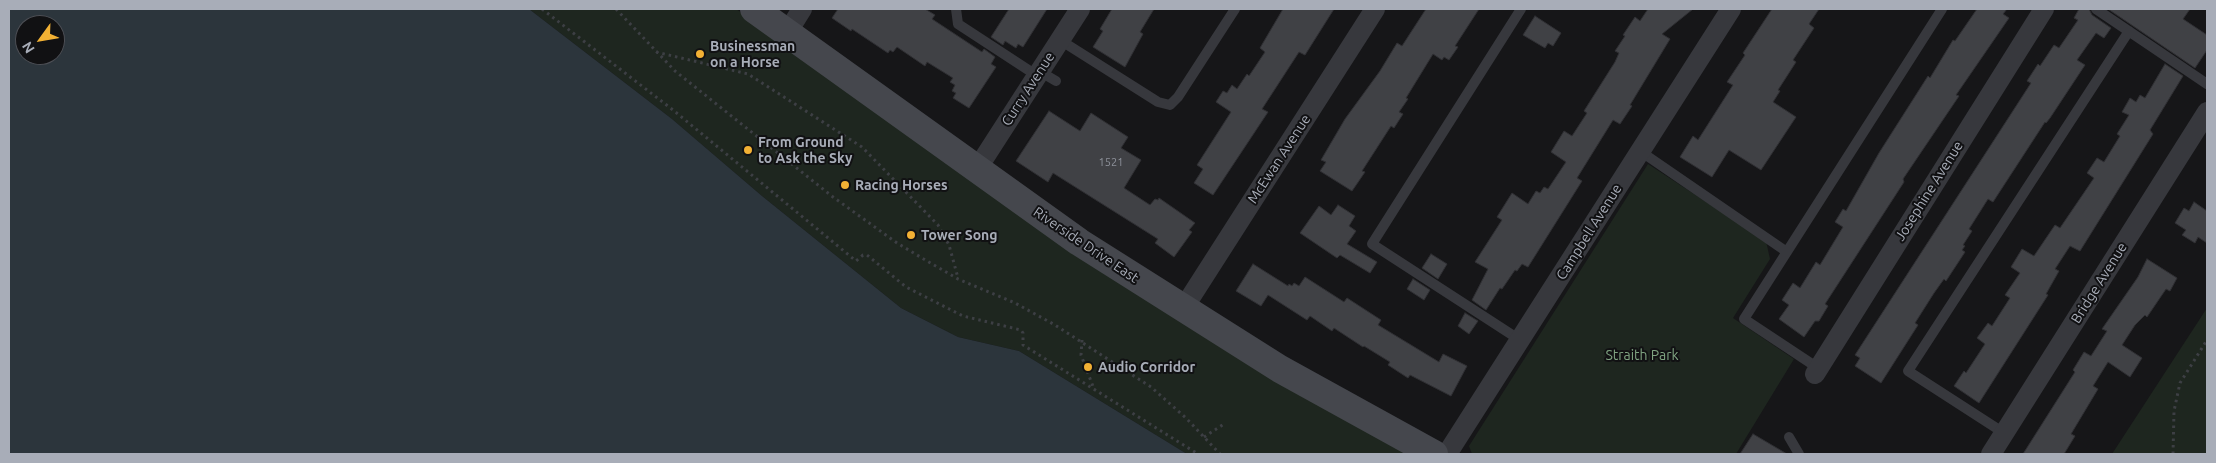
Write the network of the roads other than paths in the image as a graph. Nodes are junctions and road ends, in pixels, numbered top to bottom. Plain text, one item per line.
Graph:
1 (754, 9) edge
2 (802, 9) edge
3 (956, 9) edge
4 (1080, 9) edge
5 (1235, 9) edge
6 (1375, 9) edge
7 (1521, 9) edge
8 (1731, 9) edge
9 (1942, 9) edge
10 (2044, 9) edge
11 (2096, 9) edge
12 (2129, 31) junction
13 (787, 33) junction
14 (1060, 40) junction
15 (1044, 76) junction
16 (2207, 84) edge
17 (2207, 112) edge
18 (1640, 151) junction
19 (977, 169) junction
20 (1787, 252) junction
21 (1183, 309) junction
22 (1520, 340) junction
23 (1815, 376) joint
24 (2004, 433) junction
25 (1789, 437) dead end
26 (1434, 454) edge
27 (1447, 454) edge
28 (1799, 454) edge
29 (1991, 454) edge

1 - 13 main road, Riverside Drive East
2 - 13 street
3 - 15 lane
4 - 14 street, Curry Avenue
5 - 14 lane
6 - 21 street, McEwan Avenue
7 - 22 lane
8 - 18 street, Campbell Avenue
9 - 20 lane
10 - 23 street, Josephine Avenue
11 - 12 lane
12 - 16 lane
12 - 24 lane
13 - 19 main road, Riverside Drive East
14 - 15 street, Curry Avenue
15 - 19 street, Curry Avenue
17 - 24 street, Bridge Avenue
18 - 20 lane
18 - 22 street, Campbell Avenue
19 - 21 main road, Riverside Drive East
20 - 23 lane
21 - 26 main road, Riverside Drive East
22 - 27 street, Campbell Avenue
24 - 29 street, Bridge Avenue
25 - 28 lane

